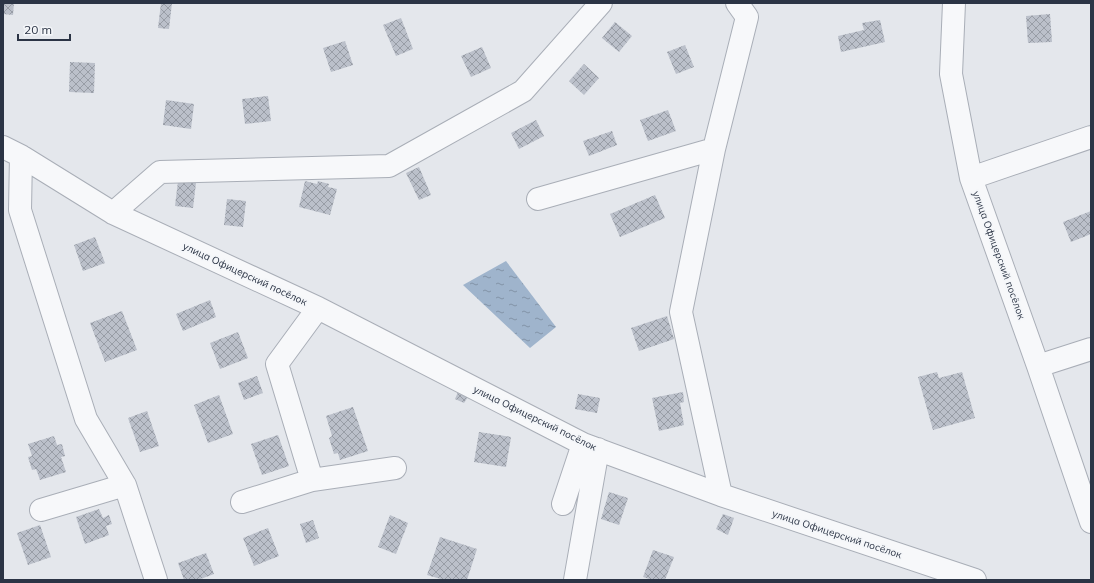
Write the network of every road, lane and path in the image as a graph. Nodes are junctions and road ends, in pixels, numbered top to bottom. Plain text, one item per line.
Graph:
1 (601, 3) edge
2 (737, 3) edge
3 (954, 3) edge
4 (1091, 137) edge
5 (714, 149) junction
6 (12, 151) edge
7 (972, 178) junction
8 (538, 199) dead end
9 (113, 213) junction
10 (11, 216) edge
11 (318, 308) junction
12 (1091, 349) edge
13 (1038, 366) junction
14 (591, 446) junction
15 (394, 468) dead end
16 (312, 480) junction
17 (125, 485) junction
18 (721, 495) junction
19 (242, 502) dead end
20 (563, 504) dead end
21 (41, 510) dead end
22 (1091, 522) edge
23 (156, 580) edge
24 (575, 580) edge
25 (975, 580) edge

1 - 9 street
2 - 5 street
3 - 7 street, улица Офицерский посёлок
4 - 7 street
5 - 8 street
5 - 18 street
6 - 9 street, улица Офицерский посёлок
6 - 10 street, улица Офицерский посёлок
7 - 13 street, улица Офицерский посёлок
9 - 11 street, улица Офицерский посёлок
10 - 17 street, улица Офицерский посёлок
11 - 14 street, улица Офицерский посёлок
11 - 16 street
12 - 13 street
13 - 22 street, улица Офицерский посёлок
14 - 18 street, улица Офицерский посёлок
14 - 20 street
14 - 24 street
15 - 16 street
16 - 19 street
17 - 21 street
17 - 23 street, улица Офицерский посёлок
18 - 25 street, улица Офицерский посёлок

